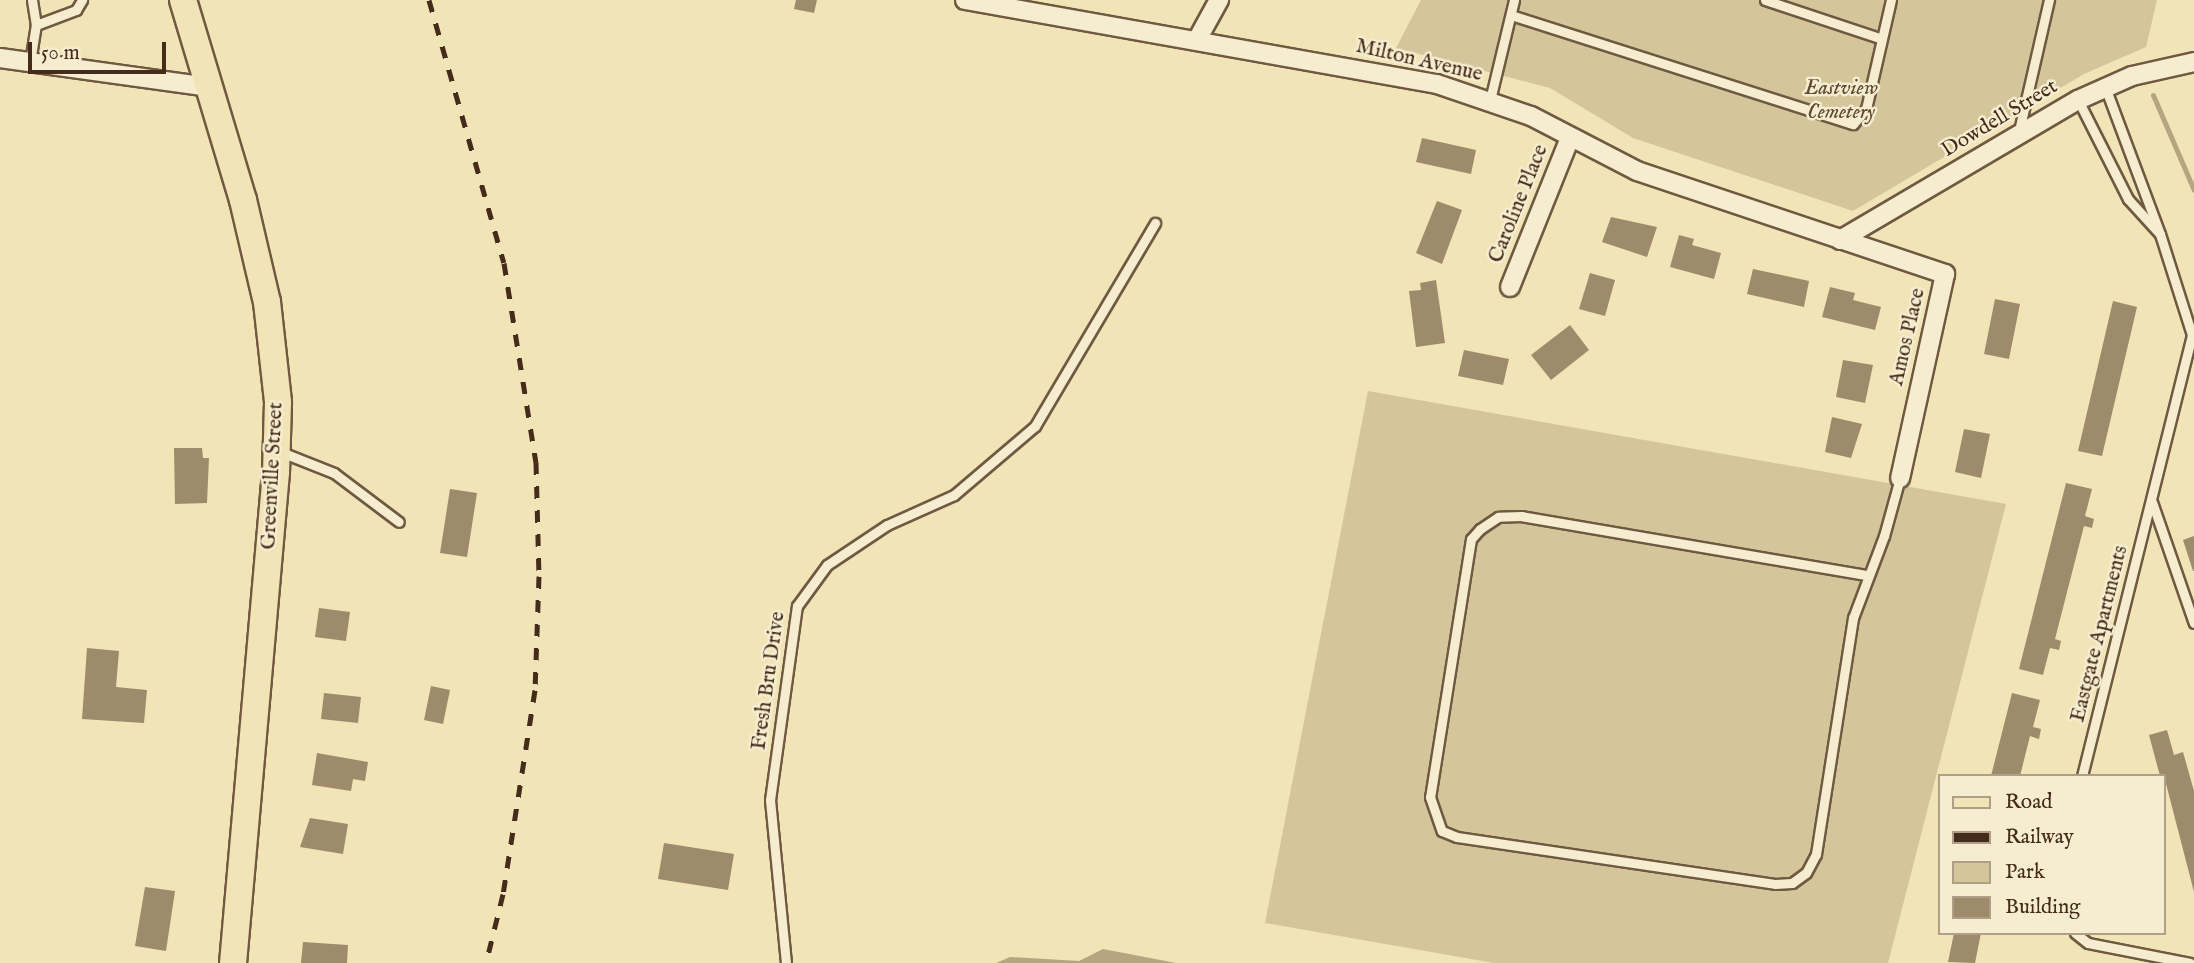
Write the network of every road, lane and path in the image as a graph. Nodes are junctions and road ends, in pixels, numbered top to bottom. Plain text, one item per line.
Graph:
1 (32, 0) edge
2 (82, 0) edge
3 (183, 0) edge
4 (965, 0) edge
5 (1220, 0) edge
6 (1514, 0) edge
7 (1765, 0) edge
8 (1891, 0) edge
9 (2049, 0) edge
10 (1511, 15) junction
11 (36, 25) junction
12 (1882, 39) junction
13 (1197, 40) junction
14 (0, 58) edge
15 (30, 62) junction
16 (2194, 62) edge
17 (208, 87) junction
18 (2105, 87) junction
19 (1490, 100) junction
20 (2078, 100) junction
21 (2018, 136) junction
22 (1570, 138) junction
23 (1155, 223) dead end
24 (2160, 233) junction
25 (1840, 240) junction
26 (1510, 287) dead end
27 (277, 450) junction
28 (1900, 478) joint
29 (2152, 500) junction
30 (399, 522) dead end
31 (1866, 575) junction
32 (2194, 623) edge
33 (2083, 774) edge
34 (2078, 935) edge
35 (233, 963) edge
36 (786, 963) edge
37 (2190, 963) edge

1 - 11 lane
2 - 11 lane
3 - 17 main road, Greenville Street
4 - 13 street, Milton Avenue
5 - 13 street
6 - 10 lane
7 - 12 lane
8 - 12 lane
9 - 21 lane
10 - 12 lane
10 - 19 lane
11 - 15 lane
13 - 19 street, Milton Avenue
14 - 15 street
15 - 17 street
16 - 18 street, Dowdell Street
17 - 27 main road, Greenville Street
18 - 20 street, Dowdell Street
18 - 24 lane, Eastgate Apartments
19 - 22 street, Milton Avenue
20 - 21 street, Dowdell Street
20 - 24 lane
21 - 25 street, Dowdell Street
22 - 25 street, Milton Avenue
22 - 26 street, Caroline Place
23 - 36 lane, Fresh Bru Drive
24 - 29 lane, Eastgate Apartments
25 - 28 street, Amos Place
27 - 30 lane
27 - 35 main road, Greenville Street
28 - 31 lane
29 - 32 lane
29 - 33 lane, Eastgate Apartments
31 - 31 lane
34 - 37 lane

